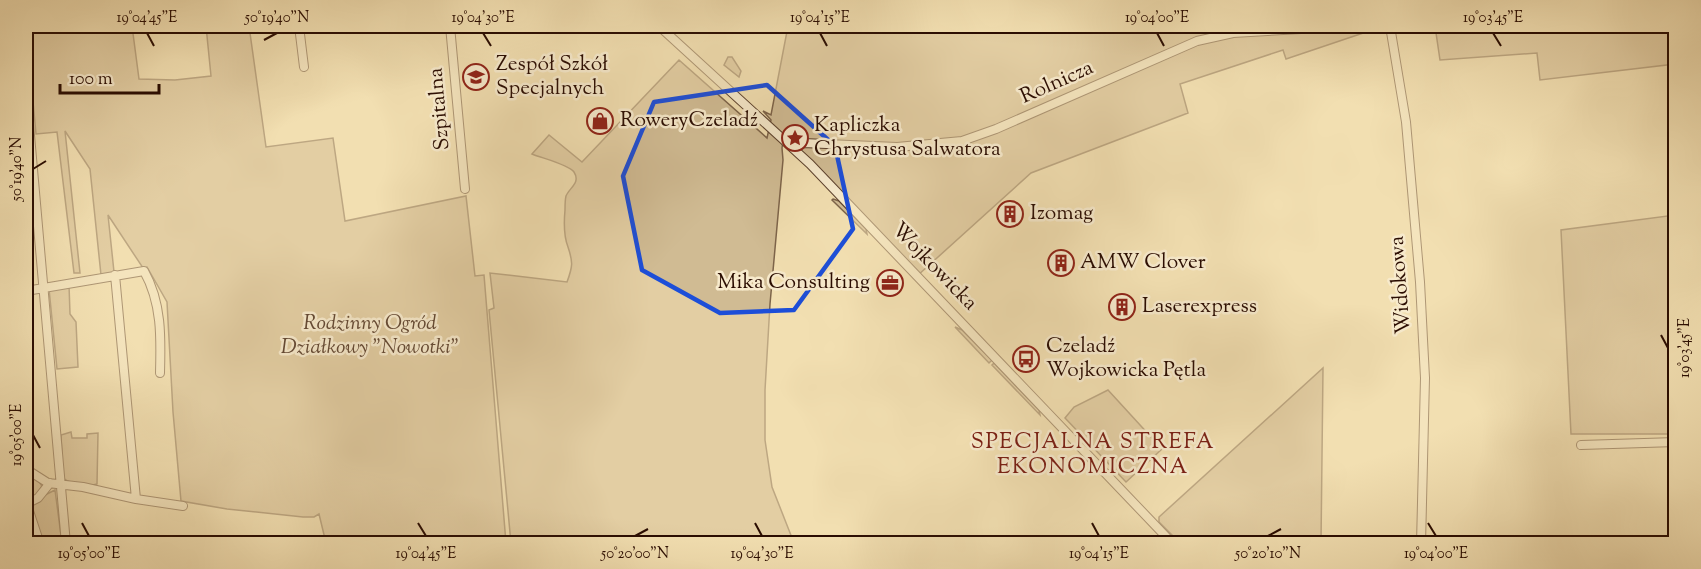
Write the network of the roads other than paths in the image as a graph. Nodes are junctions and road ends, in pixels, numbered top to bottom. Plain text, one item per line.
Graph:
1 (299, 26) edge
2 (450, 26) edge
3 (659, 26) edge
4 (1332, 26) edge
5 (1390, 26) edge
6 (304, 67) dead end
7 (26, 90) edge
8 (794, 148) junction
9 (465, 189) dead end
10 (115, 275) junction
11 (43, 288) junction
12 (26, 291) edge
13 (160, 373) dead end
14 (1676, 442) edge
15 (1581, 445) dead end
16 (26, 469) edge
17 (50, 483) junction
18 (60, 484) junction
19 (136, 499) junction
20 (26, 503) edge
21 (183, 506) dead end
22 (40, 543) edge
23 (66, 543) edge
24 (1173, 543) edge
25 (1421, 543) edge

1 - 6 street
2 - 9 street, Szpitalna
3 - 8 street, Wojkowicka
4 - 8 street, Rolnicza
5 - 25 street, Widokowa
7 - 11 street
8 - 24 street, Wojkowicka
10 - 11 street
10 - 13 street
10 - 19 street
11 - 12 street
11 - 18 street
14 - 15 street
16 - 17 street
17 - 18 street
17 - 20 street
18 - 19 street
18 - 23 street
19 - 21 street
20 - 22 street

